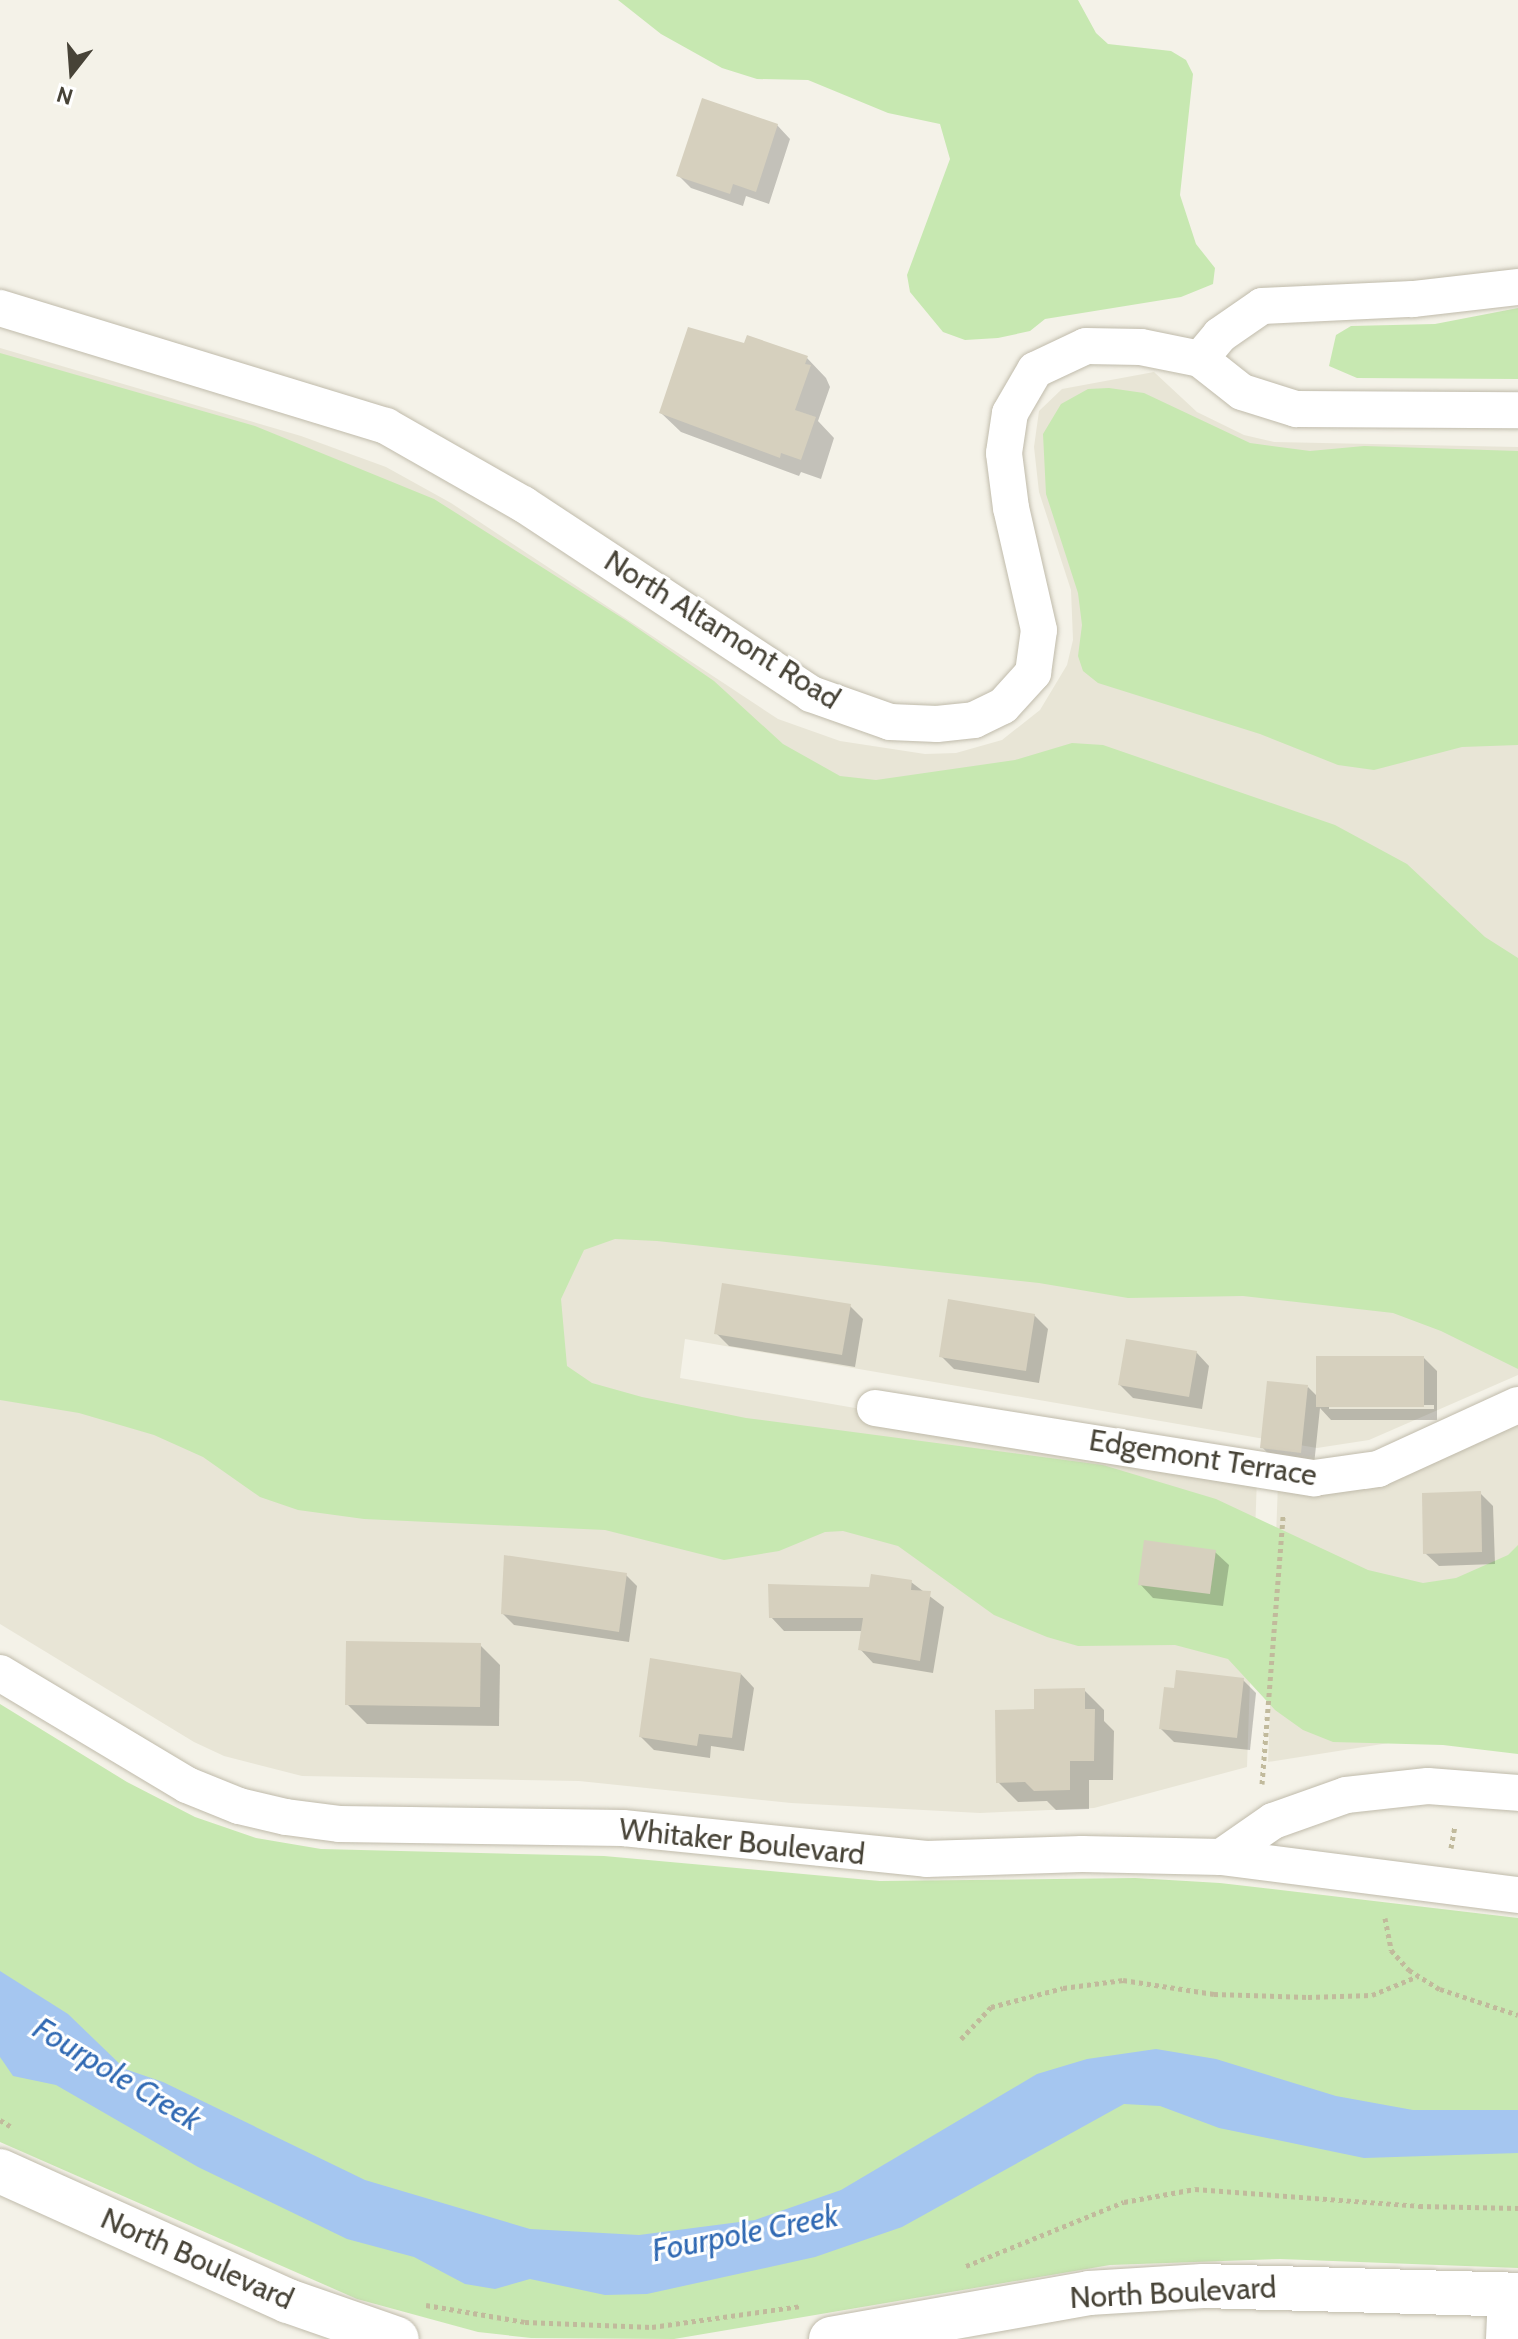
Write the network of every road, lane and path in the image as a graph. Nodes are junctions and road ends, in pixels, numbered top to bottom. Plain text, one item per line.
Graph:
1 (1518, 287) edge
2 (0, 308) edge
3 (1200, 359) junction
4 (1518, 410) edge
5 (1518, 1405) edge
6 (875, 1408) dead end
7 (1284, 1504) dead end
8 (0, 1673) edge
9 (1262, 1788) dead end
10 (1518, 1793) edge
11 (1456, 1820) dead end
12 (1221, 1857) junction
13 (1449, 1863) dead end
14 (1518, 1895) edge
15 (1386, 1914) dead end
16 (1418, 1976) junction
17 (1518, 2015) edge
18 (961, 2039) dead end
19 (0, 2120) edge
20 (21, 2132) dead end
21 (0, 2171) edge
22 (1518, 2208) edge
23 (958, 2269) dead end
24 (1512, 2295) edge
25 (422, 2304) dead end
26 (822, 2321) edge
27 (397, 2339) edge
28 (1504, 2339) edge

1 - 3 street
2 - 3 street, North Altamont Road
3 - 4 street
5 - 6 street, Edgemont Terrace
7 - 9 path
8 - 12 street, Whitaker Boulevard
10 - 12 street
11 - 13 path
12 - 14 street, Whitaker Boulevard
15 - 16 path
16 - 17 path
16 - 18 path
19 - 20 path
21 - 27 street, North Boulevard
22 - 23 path
24 - 26 street, North Boulevard
24 - 28 street
25 - 26 path

